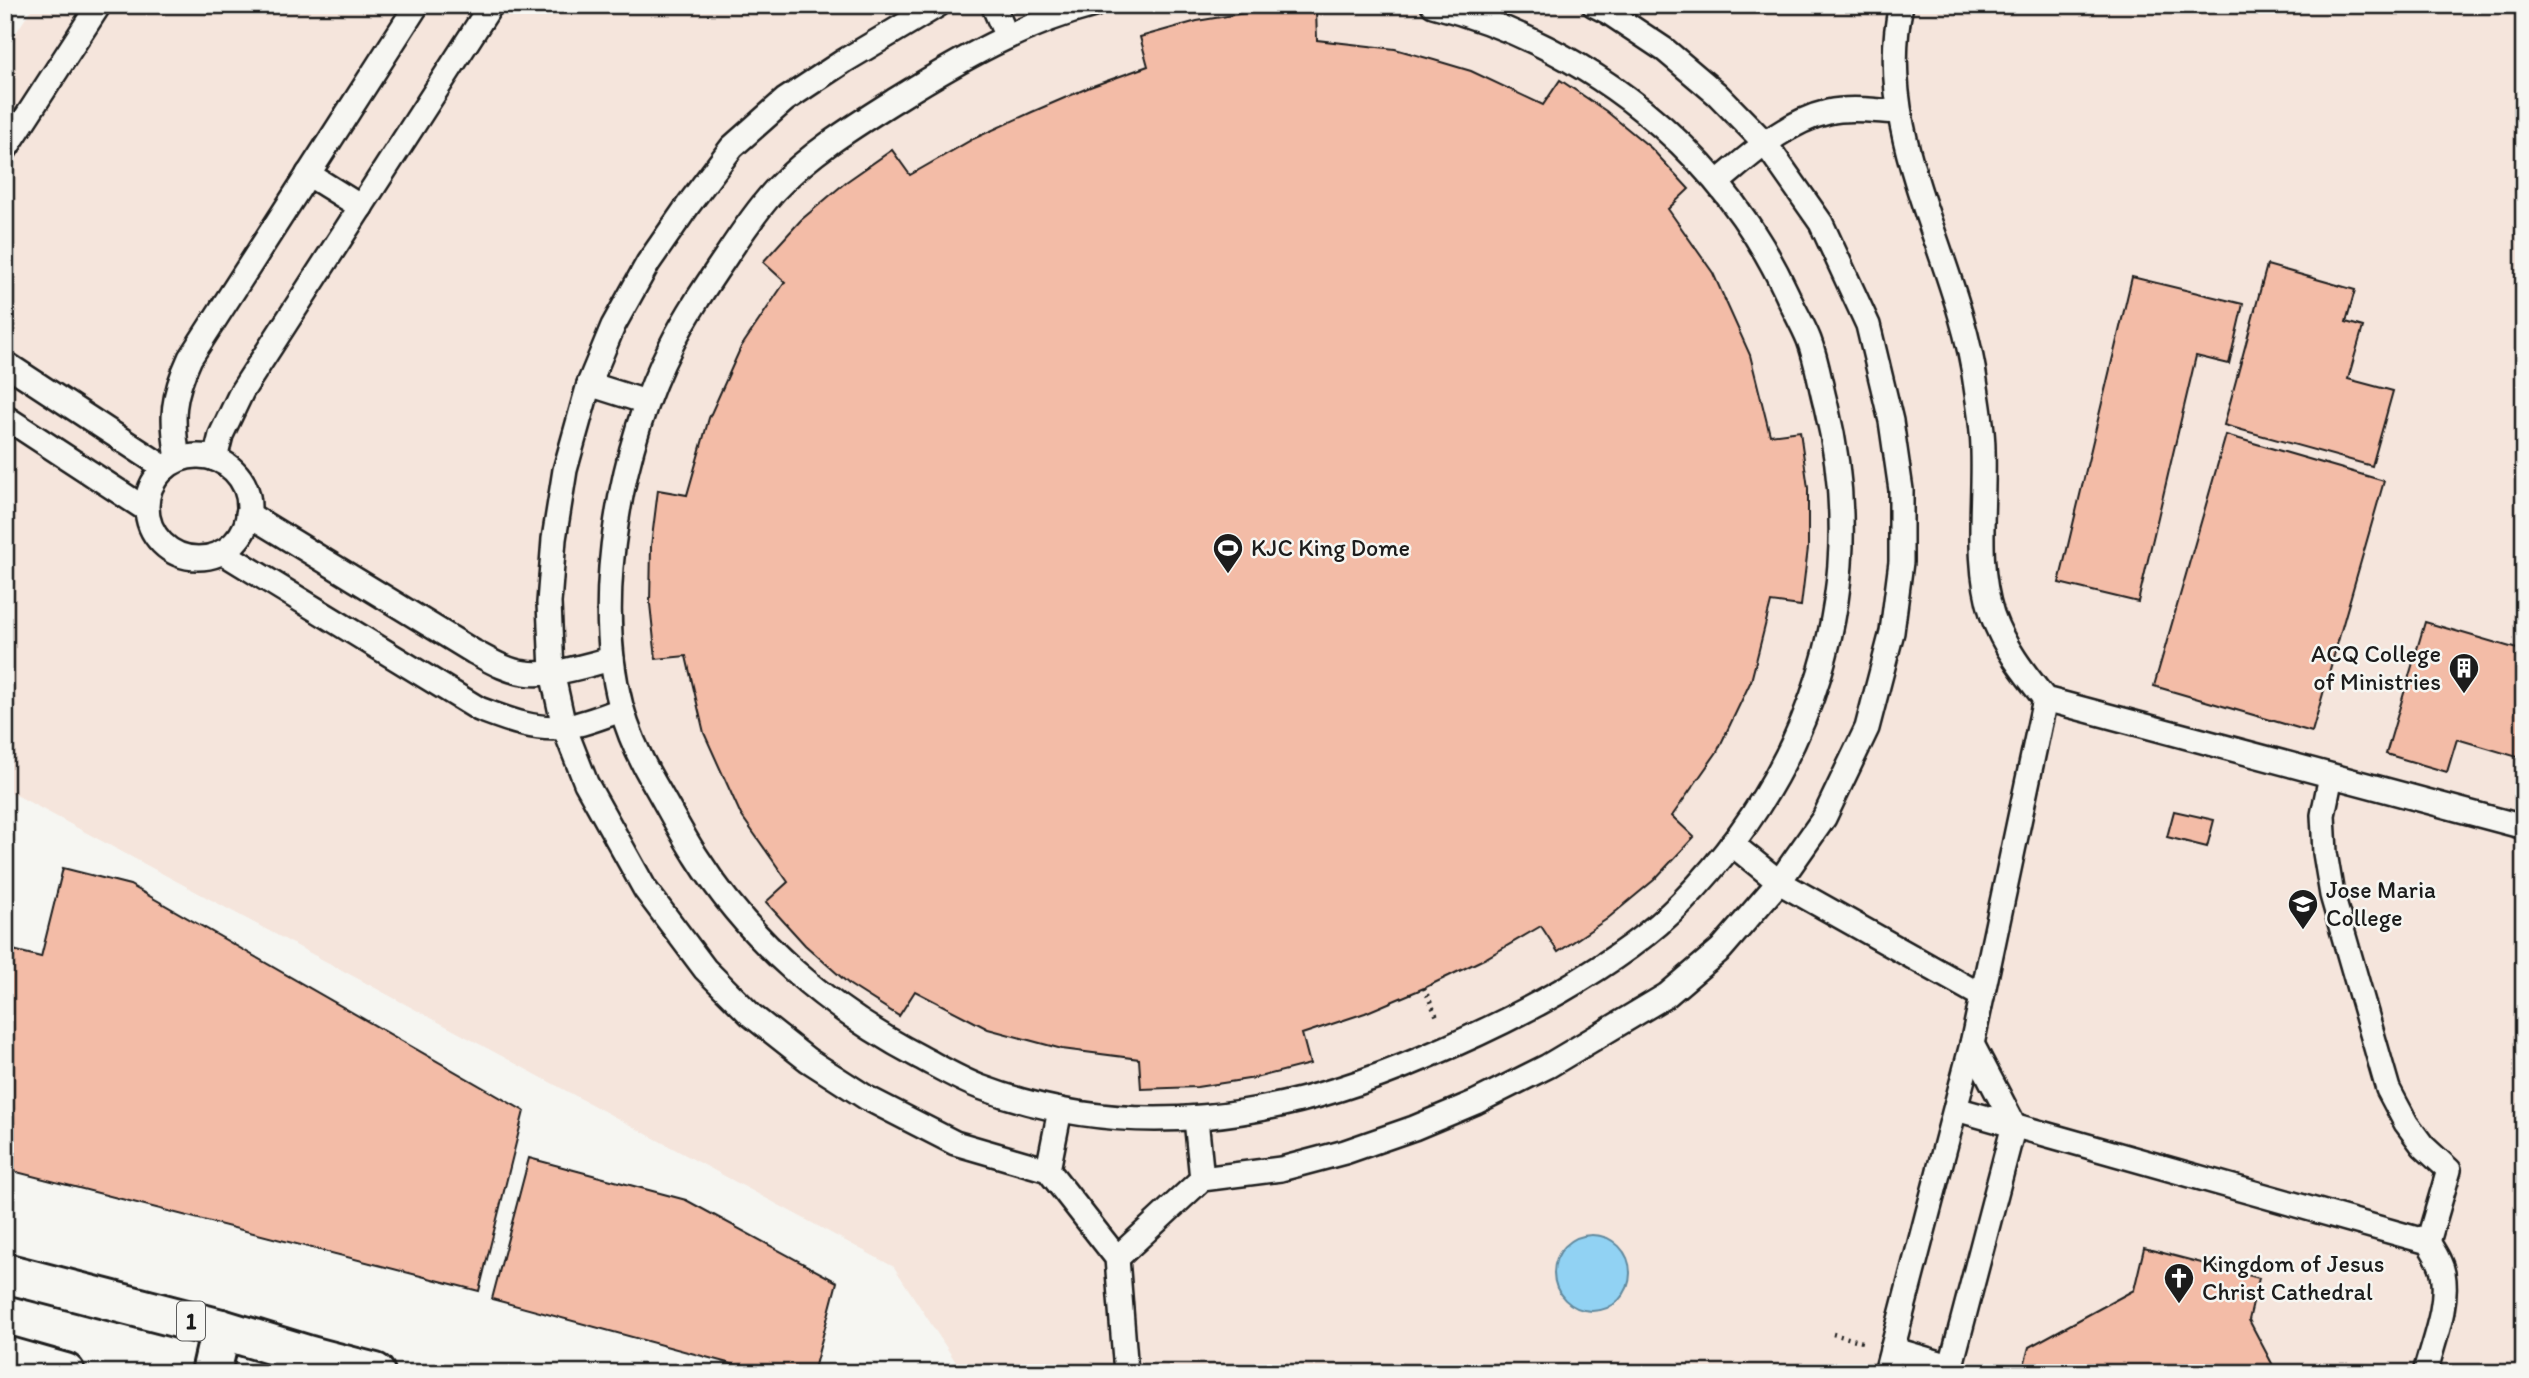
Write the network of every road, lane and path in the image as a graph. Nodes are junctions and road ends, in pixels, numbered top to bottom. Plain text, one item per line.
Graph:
1 (99, 5) edge
2 (417, 5) edge
3 (491, 5) edge
4 (938, 5) edge
5 (993, 5) edge
6 (1094, 5) edge
7 (1594, 5) edge
8 (1901, 5) edge
9 (1442, 6) edge
10 (1007, 37) junction
11 (1898, 112) junction
12 (1765, 143) junction
13 (5, 150) edge
14 (309, 174) junction
15 (1718, 182) junction
16 (361, 207) junction
17 (5, 363) edge
18 (589, 384) junction
19 (646, 402) junction
20 (5, 417) edge
21 (215, 459) junction
22 (172, 463) junction
23 (147, 510) junction
24 (248, 514) junction
25 (222, 552) junction
26 (612, 659) junction
27 (552, 672) junction
28 (2045, 699) junction
29 (621, 710) junction
30 (564, 727) junction
31 (2331, 776) junction
32 (2524, 827) edge
33 (1732, 844) junction
34 (1779, 882) junction
35 (1982, 996) junction
36 (1972, 1044) junction
37 (1955, 1109) junction
38 (1060, 1110) junction
39 (1196, 1119) junction
40 (2014, 1125) junction
41 (1048, 1170) junction
42 (1202, 1180) junction
43 (2428, 1242) junction
44 (1117, 1258) junction
45 (5, 1273) edge
46 (221, 1328) junction
47 (1892, 1349) junction
48 (5, 1356) edge
49 (308, 1364) edge
50 (1950, 1369) edge
51 (65, 1373) edge
52 (211, 1373) edge
53 (375, 1373) edge
54 (1126, 1373) edge
55 (1886, 1373) edge
56 (2425, 1373) edge

1 - 13 lane
2 - 14 lane
3 - 16 lane
4 - 18 lane
5 - 10 lane
6 - 10 lane
7 - 12 lane
8 - 11 lane
9 - 15 lane
10 - 19 lane
11 - 12 lane
11 - 28 lane
12 - 15 lane
12 - 34 lane
14 - 16 lane
14 - 22 lane
15 - 33 lane
16 - 21 lane
17 - 22 lane
18 - 19 lane
18 - 27 lane
19 - 26 lane
20 - 23 lane
21 - 22 lane
21 - 24 lane
22 - 23 lane
23 - 25 lane
24 - 25 lane
24 - 27 lane
25 - 30 lane
26 - 27 lane
26 - 29 lane
27 - 30 lane
28 - 31 lane
28 - 35 lane
29 - 30 lane
29 - 38 lane
30 - 41 lane
31 - 32 lane
31 - 43 lane
33 - 34 lane
33 - 39 lane
34 - 35 lane
34 - 42 lane
35 - 36 lane
36 - 37 lane
36 - 40 lane
37 - 40 lane
37 - 47 lane
38 - 39 lane
38 - 41 lane
39 - 42 lane
40 - 43 lane
40 - 50 lane
41 - 44 lane
42 - 44 lane
43 - 56 lane
44 - 54 lane
45 - 46 main road, 1
46 - 49 main road, 1
46 - 52 main road
47 - 50 lane
47 - 55 lane
48 - 51 main road
49 - 53 main road, 1

